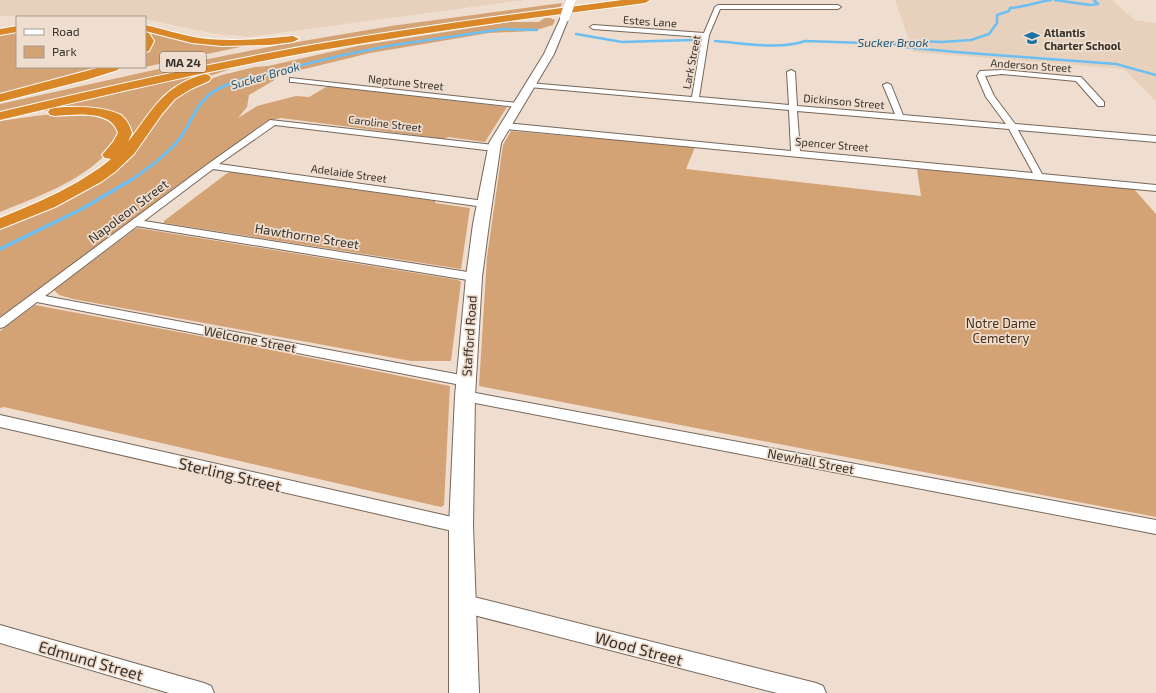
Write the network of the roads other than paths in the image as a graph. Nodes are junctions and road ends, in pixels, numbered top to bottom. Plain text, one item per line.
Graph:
1 (575, 0) edge
2 (644, 0) edge
3 (838, 7) dead end
4 (568, 9) edge
5 (491, 20) junction
6 (0, 23) edge
7 (16, 23) edge
8 (593, 27) dead end
9 (146, 28) edge
10 (16, 29) edge
11 (367, 29) junction
12 (0, 32) edge
13 (344, 32) dead end
14 (706, 35) junction
15 (305, 37) dead end
16 (168, 65) dead end
17 (118, 71) edge
18 (791, 72) dead end
19 (293, 80) dead end
20 (529, 85) junction
21 (887, 85) dead end
22 (0, 98) edge
23 (695, 99) junction
24 (0, 102) edge
25 (1101, 104) dead end
26 (517, 105) junction
27 (793, 108) junction
28 (0, 116) edge
29 (900, 117) junction
30 (0, 119) edge
31 (274, 122) joint
32 (505, 126) junction
33 (1013, 127) junction
34 (1156, 139) edge
35 (494, 148) junction
36 (796, 153) junction
37 (211, 166) junction
38 (1039, 177) junction
39 (1156, 188) edge
40 (484, 204) junction
41 (0, 215) edge
42 (135, 223) junction
43 (0, 224) edge
44 (474, 277) junction
45 (35, 298) junction
46 (0, 324) edge
47 (466, 388) junction
48 (0, 421) edge
49 (461, 526) junction
50 (1156, 527) edge
51 (462, 602) junction
52 (0, 634) edge
53 (204, 693) edge
54 (464, 693) edge
55 (816, 693) edge

1 - 11 highway, MA 24
2 - 5 highway, MA 24
3 - 14 street, Lark Street
4 - 20 street, Stafford Road
5 - 28 highway, MA 24
5 - 43 highway
6 - 7 highway
8 - 14 street, Estes Lane
9 - 15 highway
10 - 12 highway
11 - 13 highway
11 - 16 highway, MA 24
14 - 23 street, Lark Street
17 - 22 highway
17 - 24 highway
18 - 27 street
19 - 26 street, Neptune Street
20 - 23 street, Dickinson Street
20 - 26 street, Stafford Road
21 - 29 street
23 - 27 street, Dickinson Street
25 - 33 street, Anderson Street
26 - 32 street, Stafford Road
27 - 29 street, Dickinson Street
27 - 36 street
29 - 33 street, Dickinson Street
30 - 41 highway
31 - 35 street, Caroline Street
31 - 37 street, Napoleon Street
32 - 35 street, Stafford Road
32 - 36 street, Spencer Street
33 - 34 street, Dickinson Street
33 - 38 street
35 - 40 street, Stafford Road
36 - 38 street, Spencer Street
37 - 40 street, Adelaide Street
37 - 42 street, Napoleon Street
38 - 39 street, Spencer Street
40 - 44 street, Stafford Road
42 - 44 street, Hawthorne Street
42 - 45 street, Napoleon Street
44 - 47 street, Stafford Road
45 - 46 street, Napoleon Street
45 - 47 street, Welcome Street
47 - 49 street, Stafford Road
47 - 50 street, Newhall Street
48 - 49 street, Sterling Street
49 - 51 street, Stafford Road
51 - 54 street, Stafford Road
51 - 55 street, Wood Street
52 - 53 street, Edmund Street

